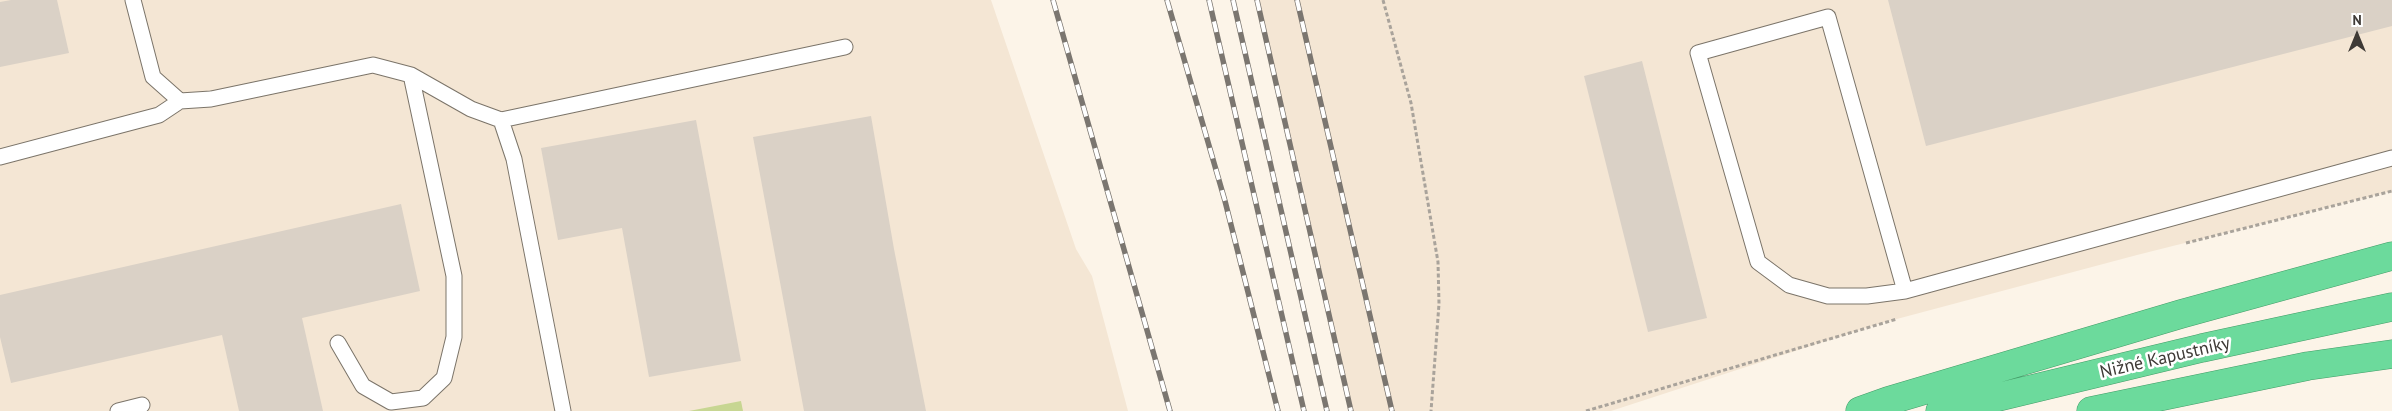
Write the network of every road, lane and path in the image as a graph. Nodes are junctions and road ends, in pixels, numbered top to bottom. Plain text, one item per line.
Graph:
1 (133, 0) edge
2 (1383, 0) edge
3 (845, 47) dead end
4 (411, 75) junction
5 (180, 100) junction
6 (501, 120) junction
7 (0, 157) edge
8 (2392, 158) edge
9 (2392, 191) edge
10 (2184, 243) dead end
11 (2392, 256) edge
12 (1905, 291) junction
13 (2392, 307) edge
14 (1907, 316) dead end
15 (338, 343) dead end
16 (2392, 354) edge
17 (142, 405) dead end
18 (118, 411) edge
19 (563, 411) edge
20 (1431, 411) edge
21 (1586, 411) edge
22 (1860, 411) edge
23 (1940, 411) edge
24 (2091, 411) edge

1 - 5 lane
2 - 20 path
3 - 6 lane
4 - 5 lane
4 - 6 lane
4 - 15 lane
5 - 7 lane
6 - 19 lane
8 - 12 lane
9 - 10 path
11 - 22 highway
12 - 12 lane
13 - 23 highway, Nižné Kapustníky
14 - 21 path
16 - 24 highway, Nižné Kapustníky
17 - 18 lane

